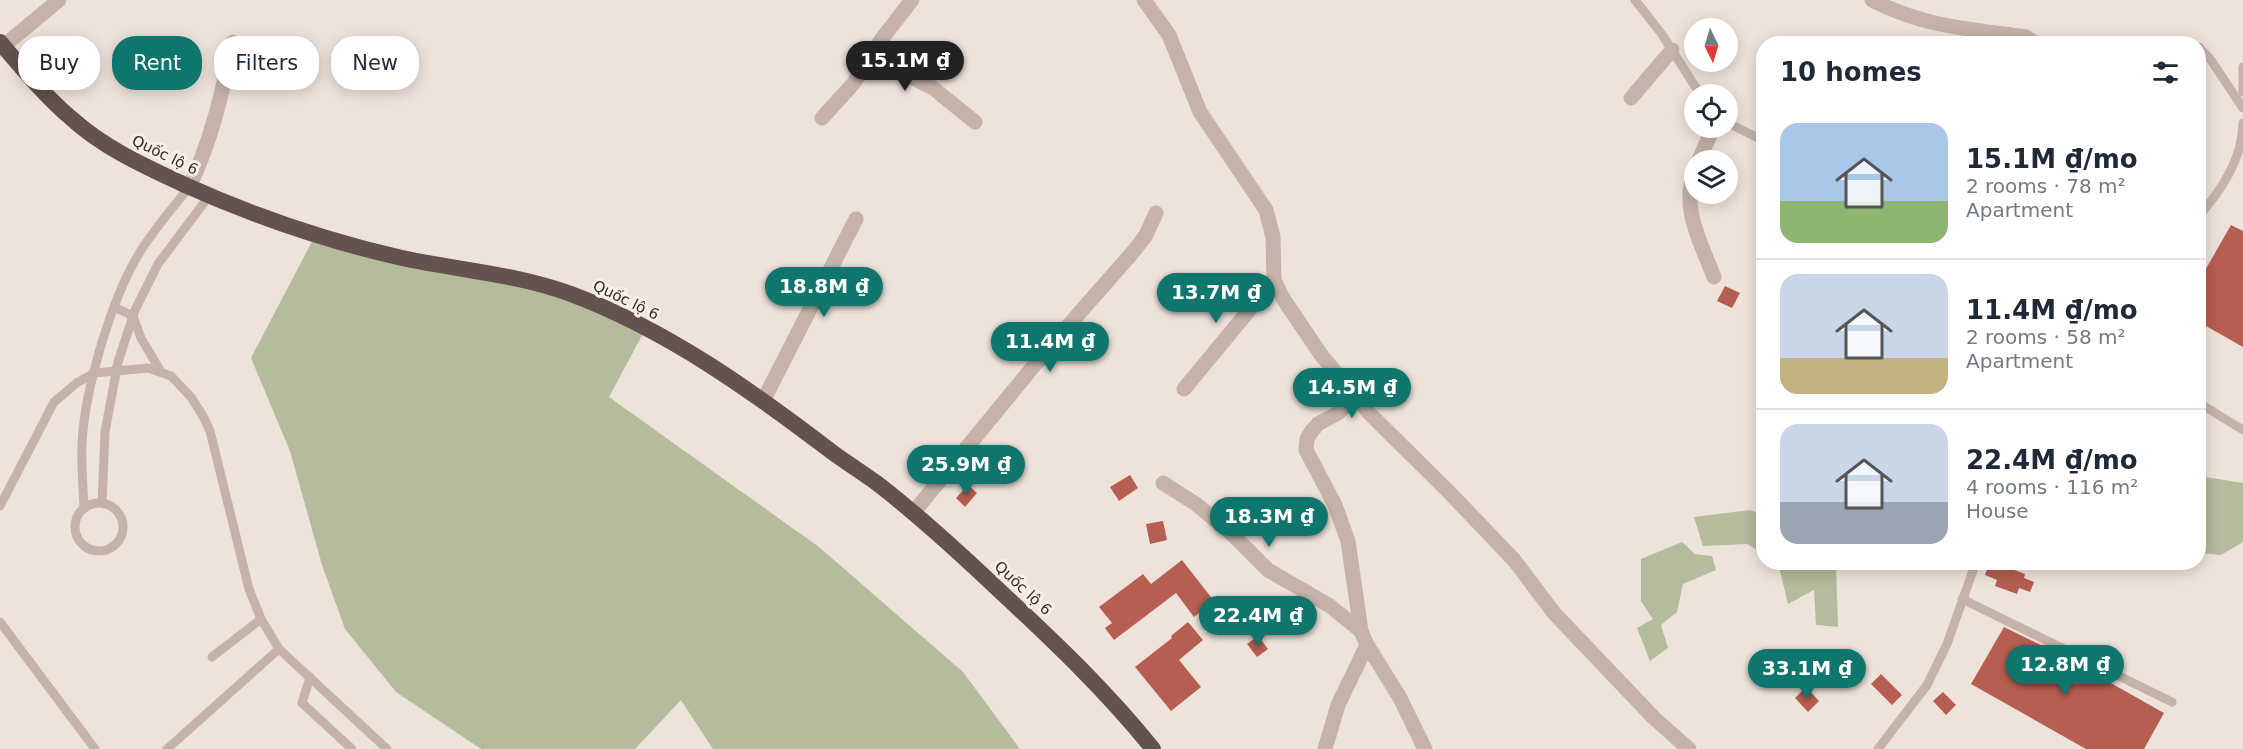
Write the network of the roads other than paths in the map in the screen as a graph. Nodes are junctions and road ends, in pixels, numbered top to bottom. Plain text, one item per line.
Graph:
1 (58, 0) edge
2 (912, 0) edge
3 (1144, 0) edge
4 (1635, 0) edge
5 (1872, 0) edge
6 (2012, 36) edge
7 (881, 40) junction
8 (1, 46) edge
9 (1672, 50) junction
10 (2206, 55) edge
11 (2243, 67) edge
12 (1694, 84) edge
13 (221, 90) edge
14 (2243, 92) edge
15 (1631, 98) dead end
16 (2243, 108) edge
17 (822, 118) dead end
18 (975, 122) dead end
19 (2243, 123) edge
20 (1738, 128) edge
21 (1756, 137) edge
22 (189, 187) junction
23 (209, 196) junction
24 (1689, 204) edge
25 (2206, 208) edge
26 (1156, 213) dead end
27 (856, 219) dead end
28 (1714, 277) dead end
29 (1274, 280) junction
30 (114, 307) junction
31 (133, 316) junction
32 (116, 370) junction
33 (161, 372) junction
34 (95, 374) junction
35 (1184, 389) dead end
36 (1354, 397) junction
37 (763, 401) junction
38 (2206, 407) edge
39 (2243, 430) edge
40 (1163, 483) dead end
41 (102, 503) junction
42 (0, 506) edge
43 (84, 507) junction
44 (913, 513) junction
45 (1973, 570) edge
46 (1962, 599) junction
47 (261, 619) junction
48 (0, 622) edge
49 (1364, 638) junction
50 (279, 649) junction
51 (212, 657) dead end
52 (310, 677) junction
53 (2172, 702) dead end
54 (95, 749) edge
55 (167, 749) edge
56 (352, 749) edge
57 (387, 749) edge
58 (1153, 749) edge
59 (1325, 749) edge
60 (1425, 749) edge
61 (1689, 749) edge
62 (1878, 749) edge

1 - 8 street
2 - 7 street
3 - 29 street
4 - 9 lane
5 - 6 street
7 - 17 street
7 - 18 street
8 - 22 highway, Quốc lộ 6
9 - 12 lane
9 - 15 street
10 - 16 lane
11 - 14 lane
13 - 22 street
19 - 25 lane
20 - 21 lane
22 - 23 highway, Quốc lộ 6
22 - 30 lane
23 - 31 lane
23 - 37 highway, Quốc lộ 6
24 - 28 street
26 - 44 street
27 - 37 street
29 - 35 street
29 - 36 street
30 - 31 lane
30 - 34 lane
31 - 32 lane
31 - 33 lane
32 - 33 lane
32 - 34 lane
32 - 41 lane
33 - 47 lane
34 - 42 lane
34 - 43 lane
36 - 49 street
36 - 61 street
37 - 44 highway, Quốc lộ 6
38 - 39 lane
40 - 49 street
41 - 43 lane
41 - 43 lane
44 - 58 highway, Quốc lộ 6
45 - 46 lane
46 - 53 lane
46 - 62 lane
47 - 50 lane
47 - 51 lane
48 - 54 lane
49 - 59 street
49 - 60 street
50 - 52 lane
50 - 55 lane
52 - 56 lane
52 - 57 lane

